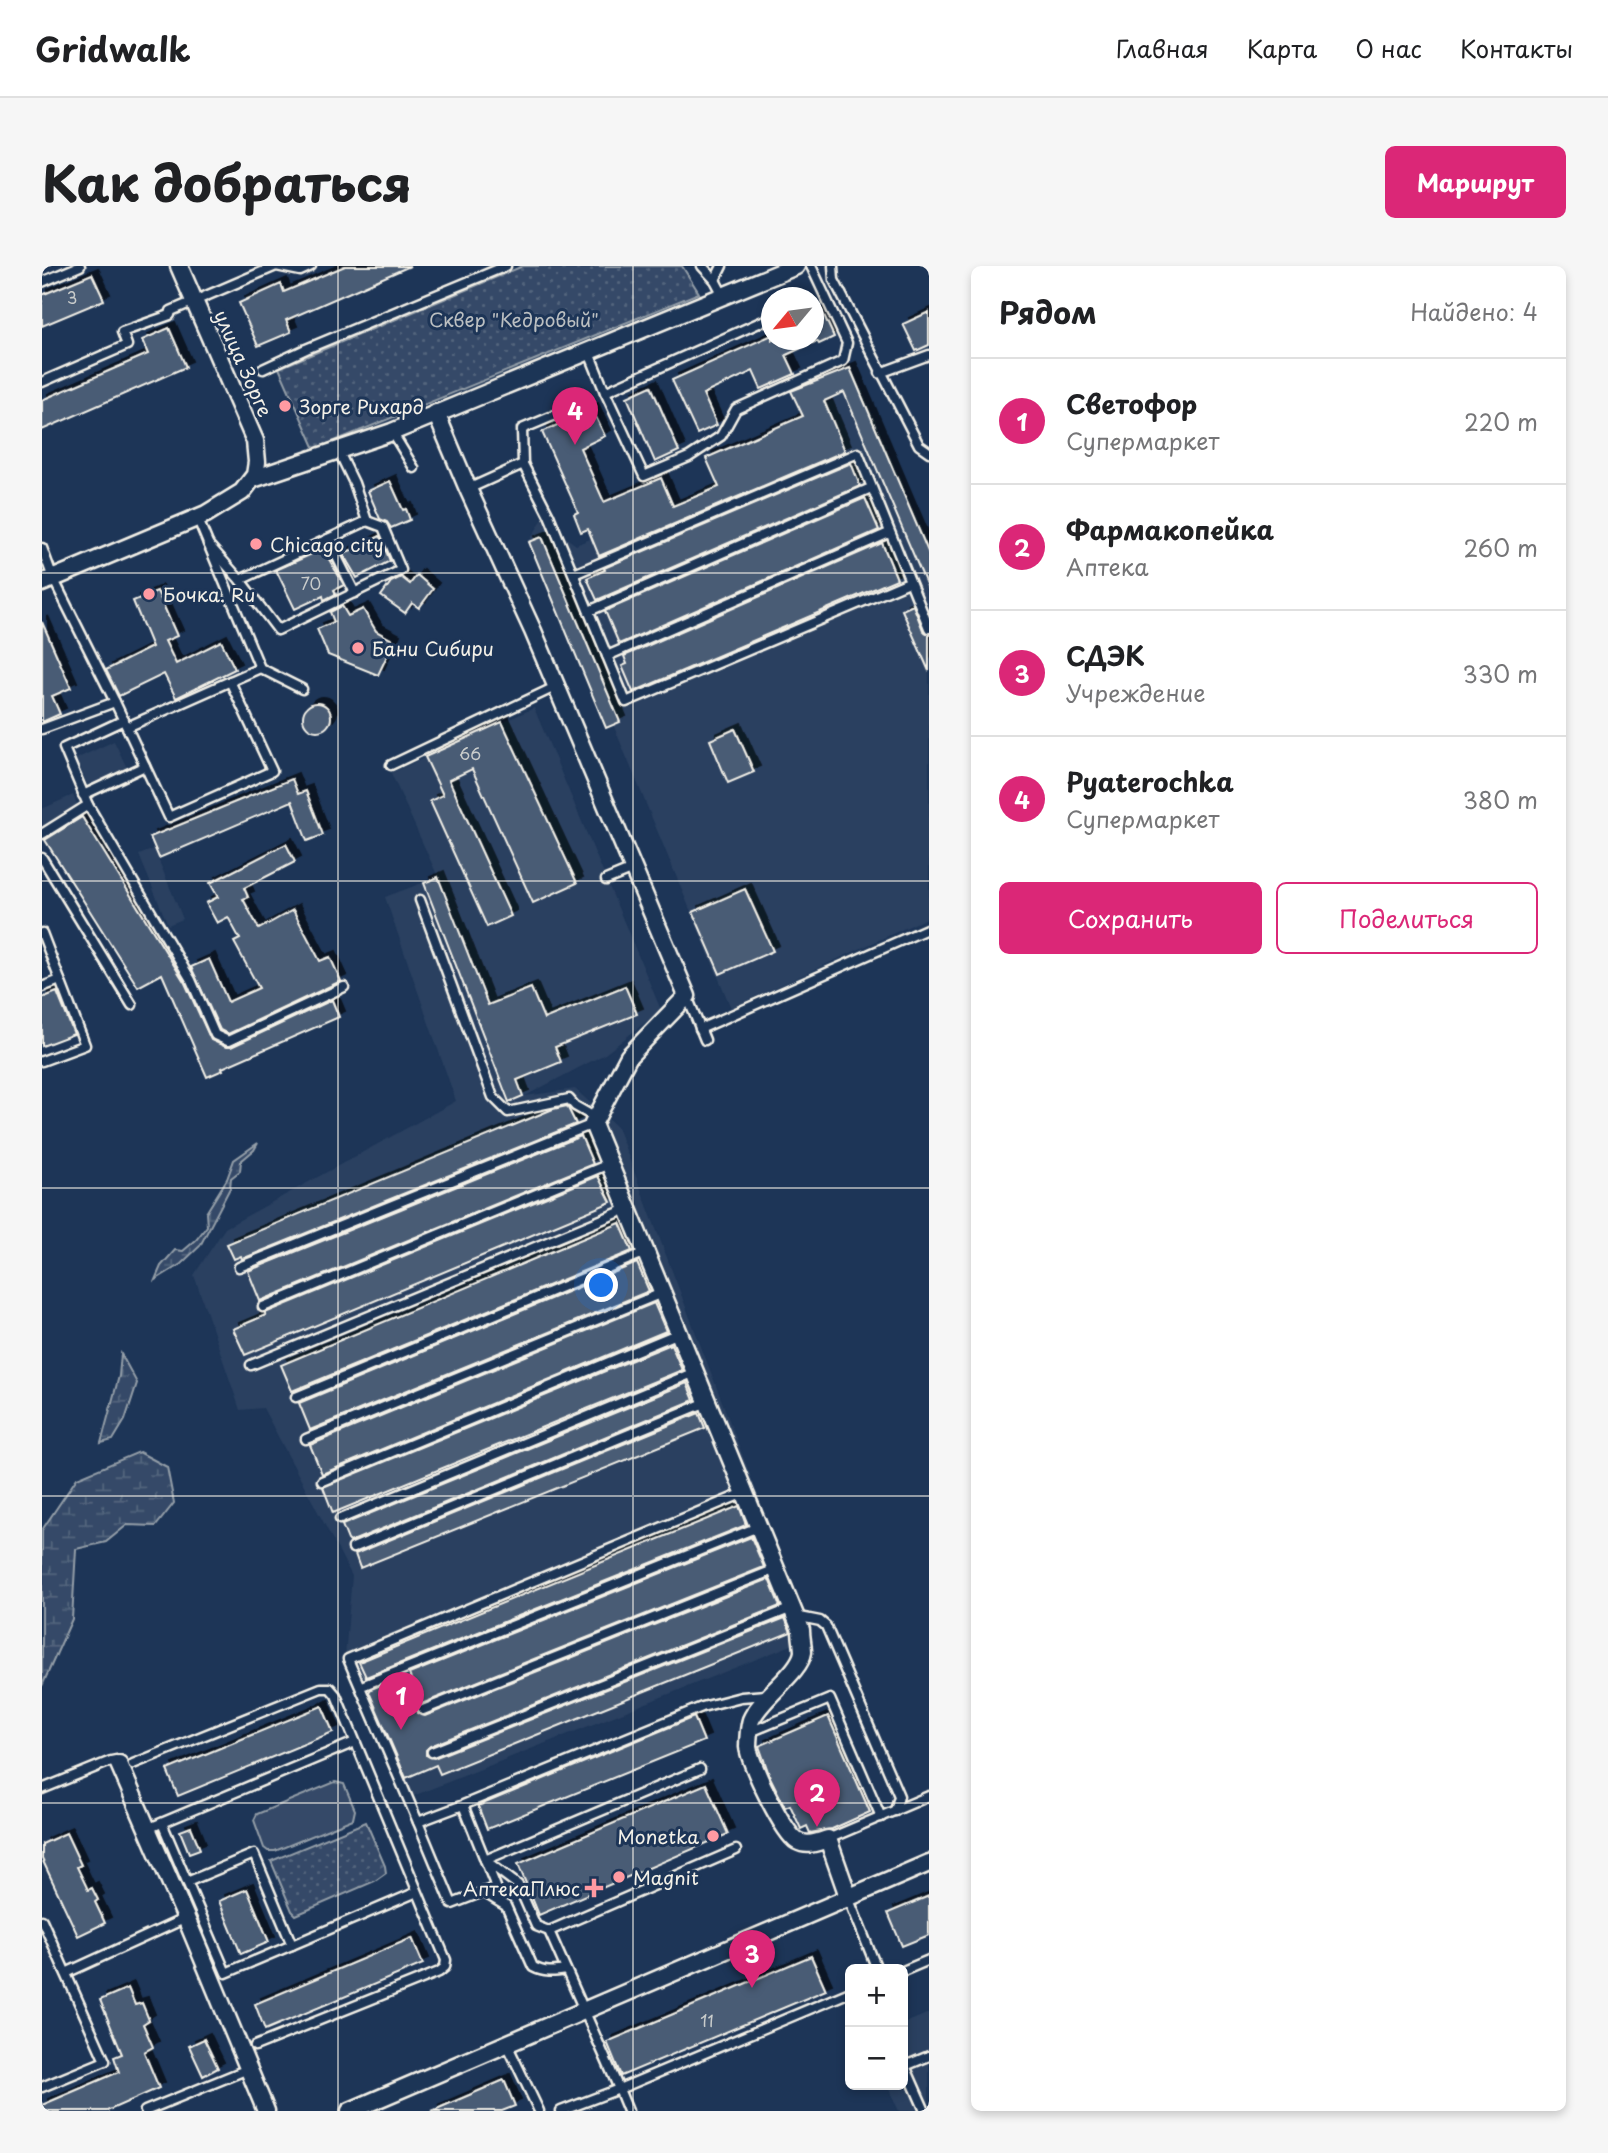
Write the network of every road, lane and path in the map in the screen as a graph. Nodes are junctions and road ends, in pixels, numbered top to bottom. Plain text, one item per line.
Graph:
1 (80, 266) edge
2 (179, 266) edge
3 (311, 266) edge
4 (506, 266) edge
5 (702, 266) edge
6 (722, 266) edge
7 (796, 266) edge
8 (811, 266) edge
9 (832, 266) edge
10 (42, 282) edge
11 (719, 288) junction
12 (194, 301) junction
13 (761, 322) edge
14 (588, 350) junction
15 (929, 355) edge
16 (263, 369) dead end
17 (880, 373) junction
18 (42, 382) edge
19 (605, 393) junction
20 (584, 403) dead end
21 (436, 413) junction
22 (392, 432) junction
23 (338, 450) junction
24 (929, 452) edge
25 (523, 464) junction
26 (415, 468) dead end
27 (253, 480) junction
28 (871, 488) junction
29 (468, 489) junction
30 (197, 517) junction
31 (367, 521) junction
32 (889, 533) junction
33 (328, 539) junction
34 (208, 544) junction
35 (42, 548) edge
36 (574, 574) junction
37 (47, 580) edge
38 (240, 580) junction
39 (909, 582) junction
40 (355, 593) junction
41 (589, 611) junction
42 (929, 628) edge
43 (607, 656) junction
44 (260, 668) junction
45 (230, 681) junction
46 (555, 687) junction
47 (302, 689) dead end
48 (115, 702) junction
49 (125, 724) junction
50 (42, 729) edge
51 (391, 765) dead end
52 (145, 766) junction
53 (83, 795) junction
54 (88, 805) junction
55 (42, 834) edge
56 (42, 858) edge
57 (635, 868) junction
58 (606, 880) dead end
59 (420, 900) dead end
60 (929, 928) edge
61 (42, 933) edge
62 (60, 980) junction
63 (42, 987) edge
64 (344, 987) dead end
65 (687, 996) junction
66 (132, 1005) dead end
67 (700, 1029) junction
68 (705, 1040) dead end
69 (42, 1061) edge
70 (594, 1121) junction
71 (609, 1164) junction
72 (627, 1209) junction
73 (646, 1252) junction
74 (239, 1267) dead end
75 (662, 1293) junction
76 (263, 1307) dead end
77 (679, 1333) junction
78 (251, 1365) dead end
79 (695, 1372) junction
80 (296, 1397) dead end
81 (707, 1402) junction
82 (306, 1439) dead end
83 (323, 1481) dead end
84 (744, 1493) junction
85 (340, 1519) dead end
86 (758, 1527) junction
87 (352, 1548) dead end
88 (776, 1569) junction
89 (793, 1612) junction
90 (364, 1685) dead end
91 (769, 1695) junction
92 (424, 1710) dead end
93 (750, 1732) junction
94 (355, 1742) junction
95 (432, 1752) dead end
96 (126, 1764) junction
97 (700, 1769) dead end
98 (42, 1789) edge
99 (929, 1796) edge
100 (463, 1805) junction
101 (895, 1811) junction
102 (881, 1817) junction
103 (418, 1822) junction
104 (155, 1826) junction
105 (828, 1839) junction
106 (736, 1850) dead end
107 (485, 1860) junction
108 (929, 1863) edge
109 (187, 1882) junction
110 (417, 1892) junction
111 (483, 1892) junction
112 (848, 1896) junction
113 (186, 1918) junction
114 (42, 1920) edge
115 (549, 1931) junction
116 (292, 1945) junction
117 (929, 1960) edge
118 (875, 1964) edge
119 (908, 1969) edge
120 (566, 1970) junction
121 (65, 1973) junction
122 (219, 1976) junction
123 (845, 1994) edge
124 (586, 2010) junction
125 (507, 2044) junction
126 (255, 2046) dead end
127 (929, 2056) edge
128 (908, 2062) edge
129 (248, 2069) junction
130 (908, 2072) edge
131 (42, 2087) edge
132 (619, 2089) junction
133 (145, 2111) edge
134 (266, 2111) edge
135 (350, 2111) edge
136 (539, 2111) edge
137 (561, 2111) edge
138 (628, 2111) edge
139 (925, 2111) edge

1 - 10 lane
2 - 12 street, улица Зорге
3 - 12 lane
4 - 16 lane
5 - 11 lane
6 - 11 lane
7 - 11 street
8 - 19 lane
9 - 17 lane
11 - 14 street
12 - 18 lane
12 - 27 street, улица Зорге
13 - 19 lane
14 - 19 lane
14 - 21 street
15 - 17 lane
17 - 24 lane
20 - 25 lane
21 - 22 street
21 - 29 street
22 - 23 street
22 - 26 lane
23 - 27 street
23 - 31 lane
25 - 29 lane
25 - 36 lane
27 - 30 street
28 - 32 lane
28 - 36 lane
28 - 41 lane
29 - 46 street
30 - 34 lane
30 - 37 street
31 - 33 lane
31 - 40 lane
32 - 39 lane
32 - 43 lane
33 - 38 lane
33 - 40 lane
34 - 38 lane
34 - 44 lane
35 - 37 lane
36 - 41 lane
37 - 48 lane
38 - 40 lane
39 - 42 lane
39 - 43 lane
41 - 43 lane
44 - 45 lane
44 - 47 lane
45 - 49 lane
45 - 52 lane
46 - 51 lane
46 - 57 street
48 - 49 lane
48 - 50 lane
49 - 52 lane
49 - 53 lane
52 - 53 lane
53 - 54 lane
54 - 55 lane
54 - 64 lane
56 - 66 lane
57 - 58 lane
57 - 65 street
59 - 70 lane
60 - 67 lane
61 - 62 lane
62 - 63 lane
62 - 69 lane
65 - 67 lane
65 - 70 street
67 - 68 lane
70 - 71 street
70 - 74 lane
71 - 72 street
71 - 76 lane
72 - 73 street
72 - 78 lane
73 - 75 street
73 - 80 lane
75 - 77 street
75 - 82 lane
77 - 79 street
77 - 83 lane
79 - 81 street
79 - 85 lane
81 - 84 street
81 - 87 lane
84 - 86 street
84 - 103 lane
86 - 88 street
86 - 90 lane
88 - 89 street
88 - 92 lane
89 - 91 street
89 - 95 lane
89 - 101 lane
91 - 93 street
91 - 100 lane
93 - 102 lane
93 - 105 street
94 - 96 lane
94 - 104 lane
94 - 110 lane
96 - 98 lane
96 - 104 street
97 - 107 lane
99 - 101 lane
100 - 103 lane
100 - 107 lane
101 - 102 lane
102 - 105 lane
103 - 111 lane
104 - 109 lane
104 - 113 street
105 - 112 street
106 - 115 lane
107 - 111 lane
107 - 115 lane
108 - 112 street
109 - 116 lane
109 - 122 lane
110 - 116 lane
110 - 126 lane
111 - 120 lane
112 - 118 lane
112 - 124 street
113 - 121 lane
113 - 122 street
114 - 121 lane
115 - 120 lane
116 - 122 lane
117 - 119 lane
120 - 124 lane
121 - 131 lane
122 - 129 street
123 - 132 lane
124 - 125 street
124 - 132 lane
125 - 135 street
125 - 136 lane
127 - 128 lane
129 - 133 lane
129 - 134 street
130 - 139 lane
132 - 137 lane
132 - 138 lane

